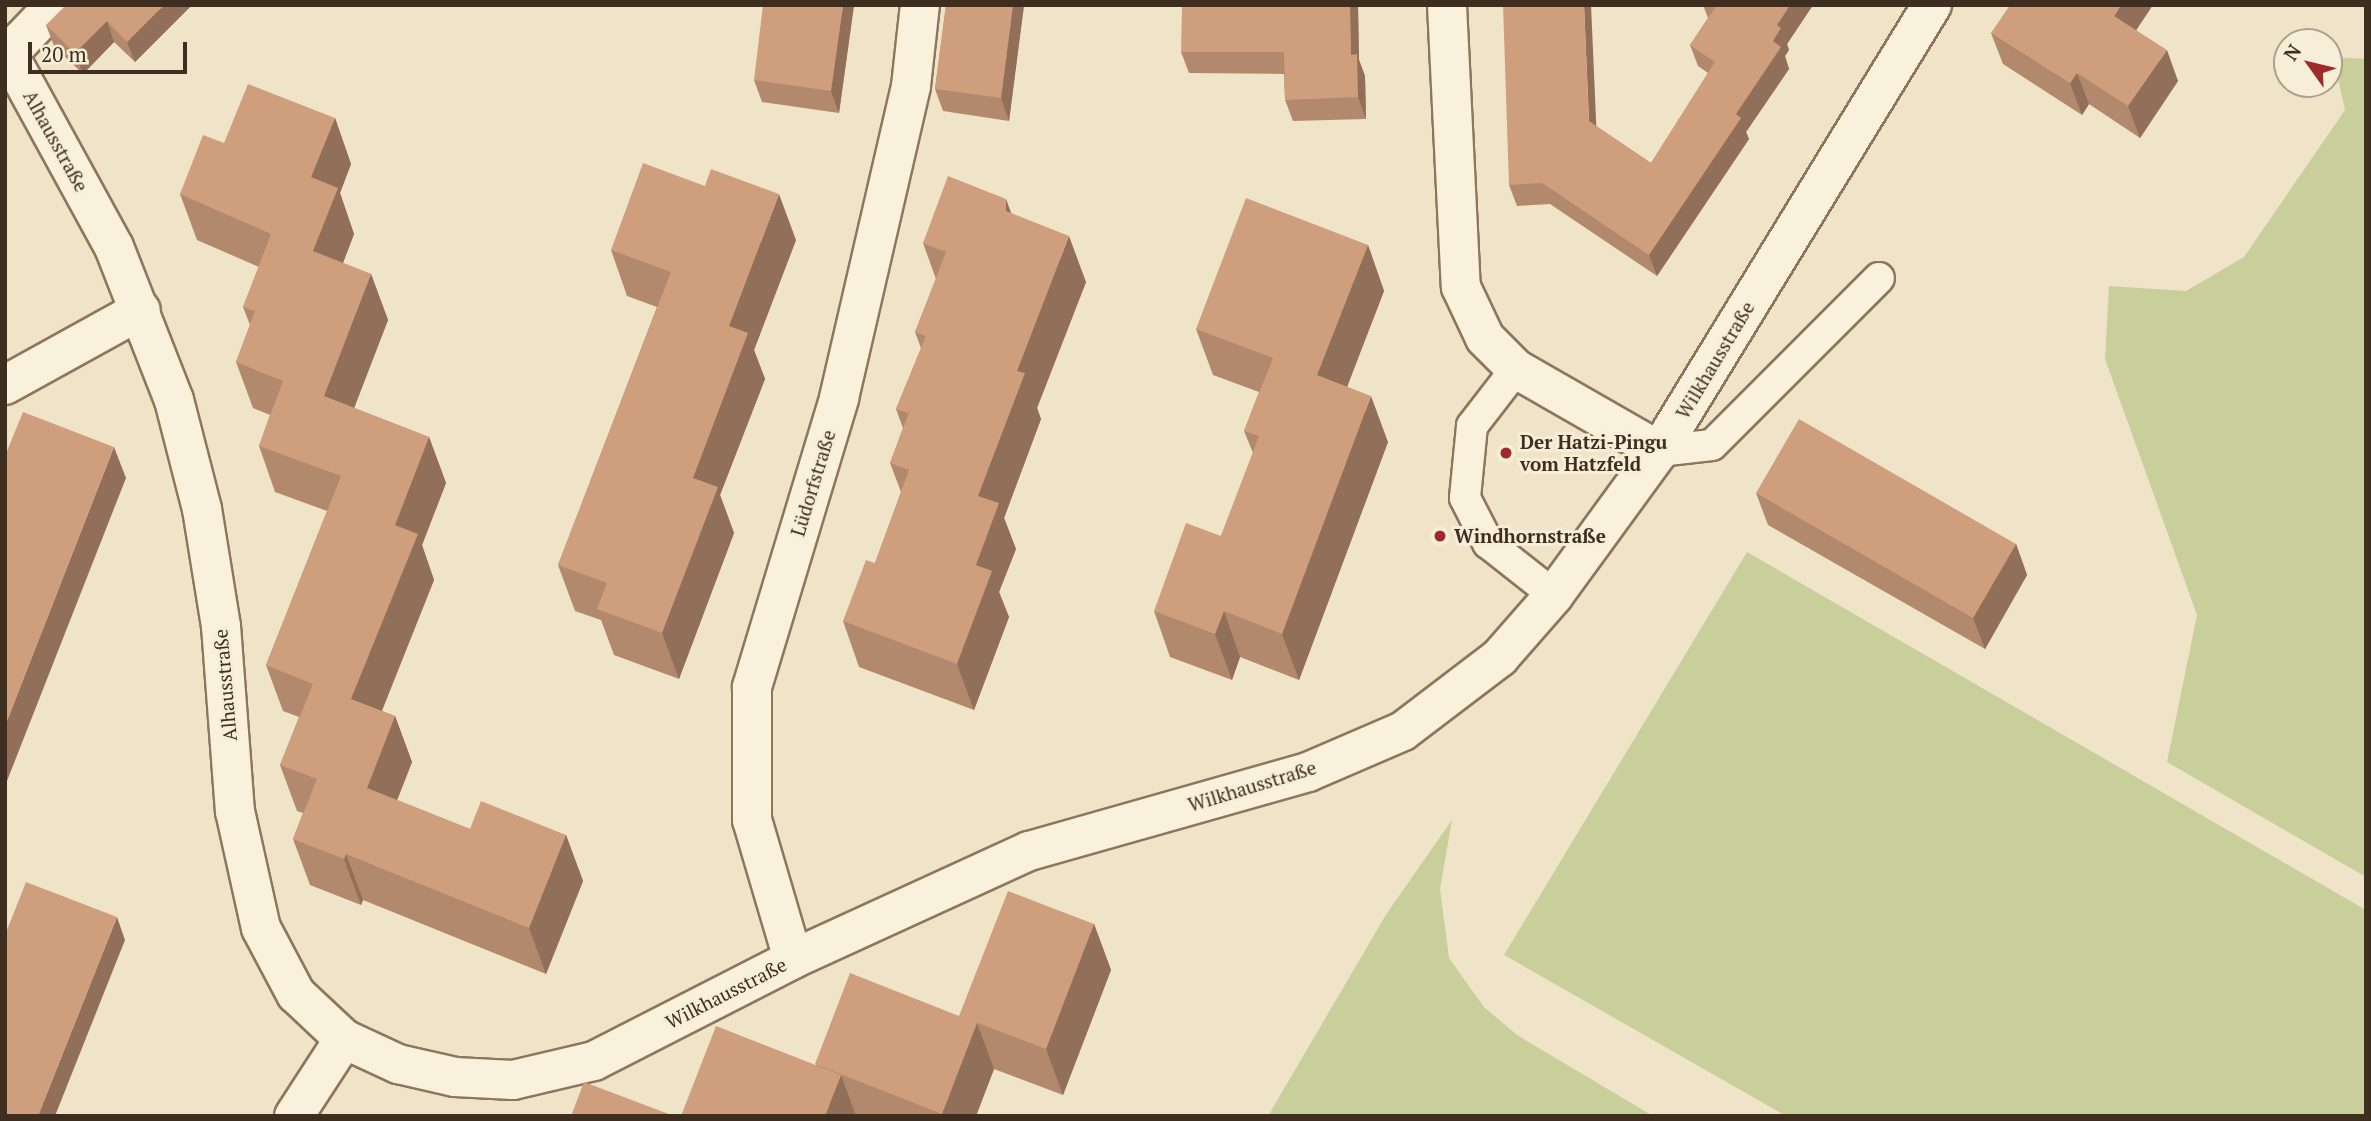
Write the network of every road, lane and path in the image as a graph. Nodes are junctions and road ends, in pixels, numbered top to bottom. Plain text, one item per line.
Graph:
1 (55, 5) edge
2 (920, 5) edge
3 (1447, 5) edge
4 (1931, 5) edge
5 (7, 51) edge
6 (1879, 278) dead end
7 (141, 310) junction
8 (1516, 369) junction
9 (5, 385) edge
10 (1660, 451) junction
11 (1554, 594) junction
12 (793, 959) junction
13 (344, 1039) junction
14 (294, 1116) edge

1 - 5 street
2 - 12 street, Lüdorfstraße
3 - 8 street
4 - 10 street, Wilkhausstraße
5 - 7 street, Alhausstraße
6 - 10 lane
7 - 9 street
7 - 13 street, Alhausstraße
8 - 10 street
8 - 11 lane
10 - 11 street, Wilkhausstraße
11 - 12 street, Wilkhausstraße
12 - 13 street, Wilkhausstraße
13 - 14 street

